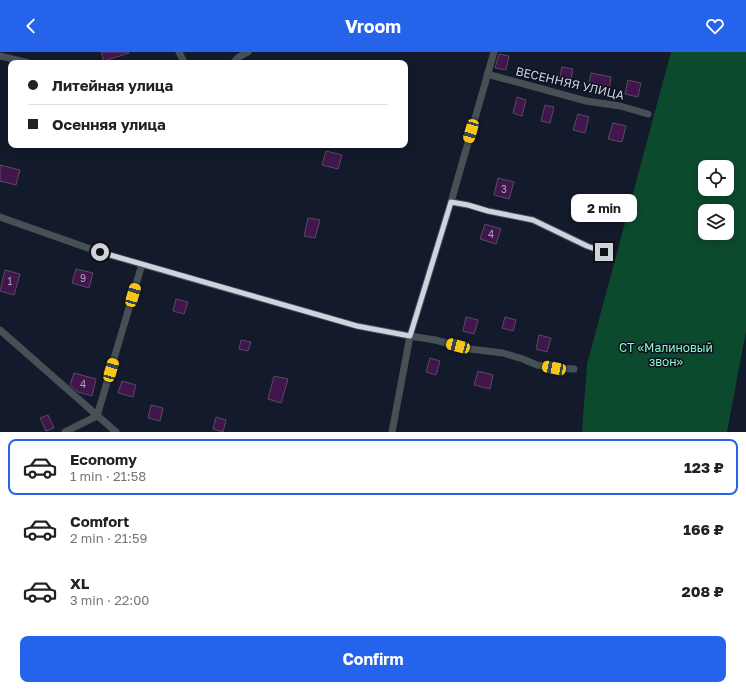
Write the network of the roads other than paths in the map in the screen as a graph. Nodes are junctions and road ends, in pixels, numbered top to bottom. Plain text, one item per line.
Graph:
1 (179, 52) edge
2 (248, 52) edge
3 (494, 52) edge
4 (0, 56) edge
5 (17, 60) edge
6 (183, 60) dead end
7 (236, 60) edge
8 (487, 74) junction
9 (648, 114) dead end
10 (451, 202) junction
11 (0, 217) edge
12 (604, 252) dead end
13 (142, 264) junction
14 (0, 330) edge
15 (410, 336) junction
16 (574, 369) dead end
17 (98, 416) junction
18 (65, 432) edge
19 (116, 432) edge
20 (392, 432) edge

1 - 6 street
2 - 7 street
3 - 8 street
4 - 5 street
8 - 9 street, ВЕСЕННЯЯ УЛИЦА
8 - 10 street
10 - 12 street
10 - 15 street
11 - 13 street
13 - 15 street
13 - 17 street
14 - 17 street
15 - 16 street
15 - 20 street
17 - 18 street
17 - 19 street

